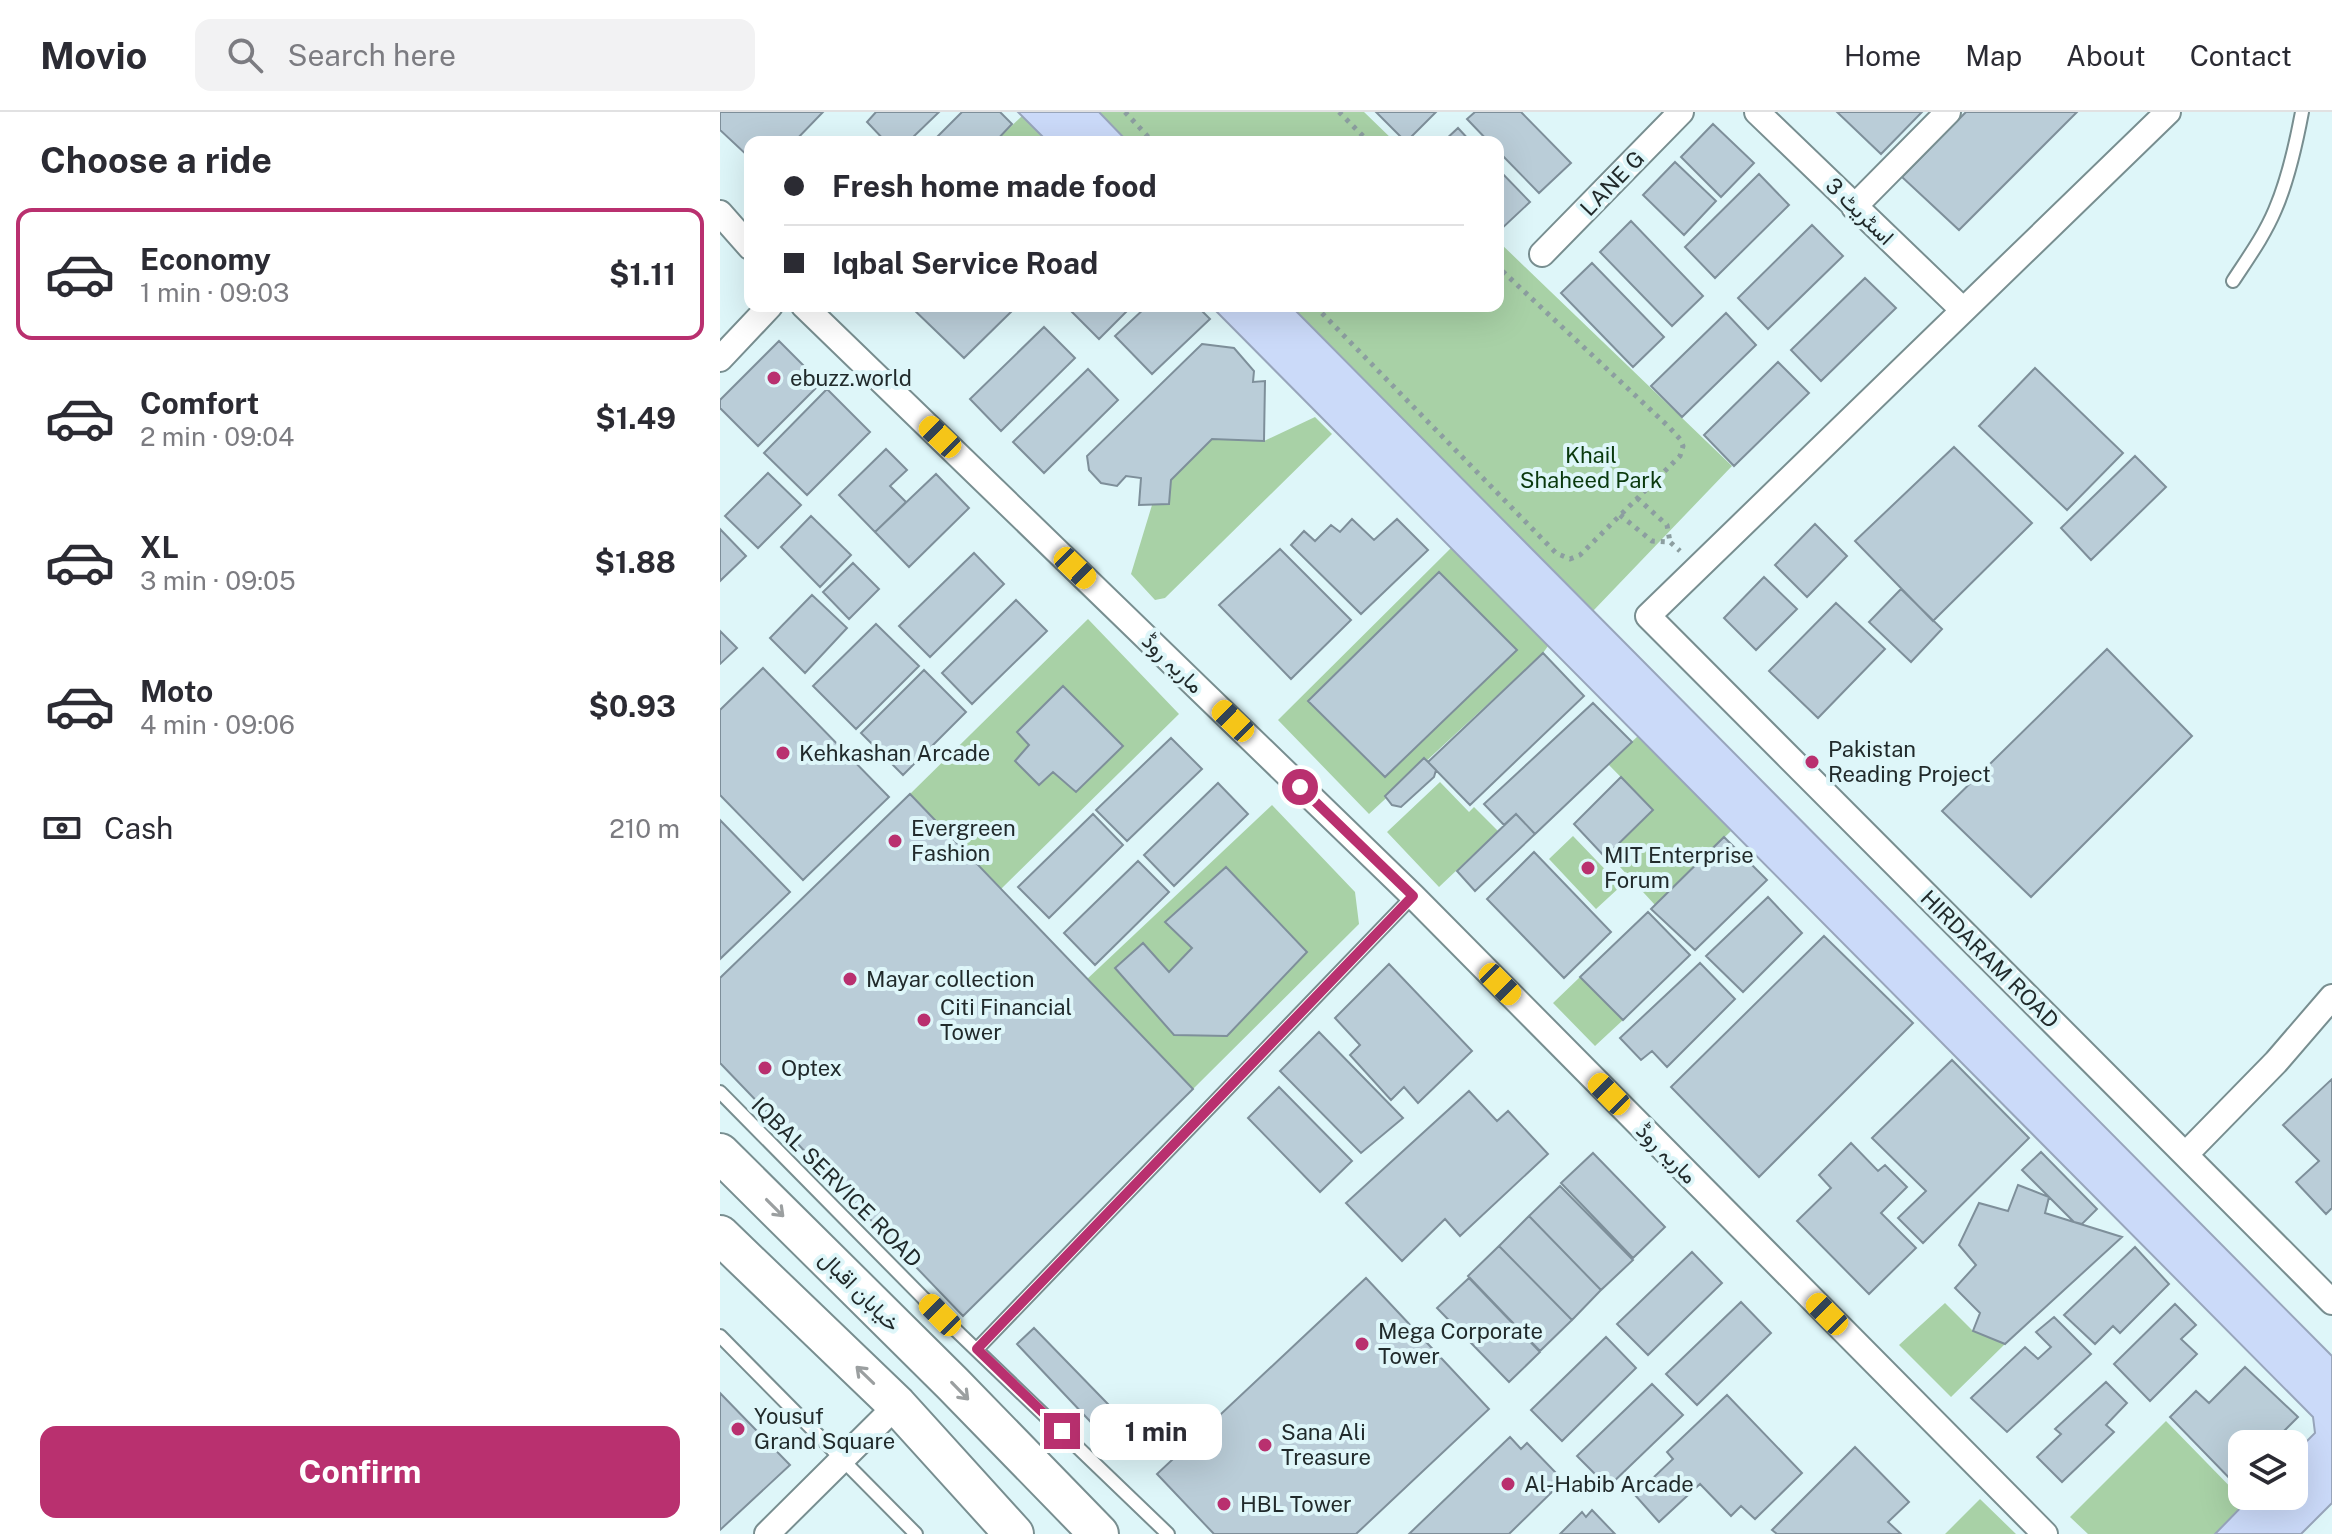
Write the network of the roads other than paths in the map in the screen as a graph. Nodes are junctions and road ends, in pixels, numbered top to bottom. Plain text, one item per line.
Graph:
1 (1681, 112) edge
2 (1757, 112) edge
3 (1948, 112) edge
4 (2168, 112) edge
5 (2302, 112) edge
6 (1854, 207) junction
7 (720, 213) edge
8 (744, 240) edge
9 (1542, 254) dead end
10 (2233, 281) dead end
11 (1963, 310) junction
12 (764, 312) edge
13 (810, 312) edge
14 (720, 359) edge
15 (1413, 896) junction
16 (2332, 997) edge
17 (720, 1092) edge
18 (720, 1153) edge
19 (2186, 1154) junction
20 (720, 1235) edge
21 (2332, 1302) edge
22 (720, 1336) edge
23 (977, 1349) junction
24 (897, 1405) junction
25 (842, 1460) junction
26 (767, 1534) edge
27 (916, 1534) edge
28 (1014, 1534) edge
29 (1099, 1534) edge
30 (1168, 1534) edge
31 (2045, 1534) edge

1 - 9 street, LANE G
2 - 6 street, اسٹریٹ 3
3 - 6 street
4 - 11 street
5 - 10 lane
6 - 11 street, اسٹریٹ 3
7 - 8 street
11 - 19 street, HIRDARAM ROAD
12 - 14 street
13 - 15 street, ماریہ روڈ
15 - 23 lane
15 - 31 street, ماریہ روڈ
16 - 19 street
17 - 23 lane, IQBAL SERVICE ROAD
18 -> 29 main road, خیابان اقبال
19 - 21 street, HIRDARAM ROAD
24 -> 20 main road
22 - 25 lane
23 - 30 lane, IQBAL SERVICE ROAD
24 - 25 street
24 - 28 main road
25 - 26 street
25 - 27 lane

